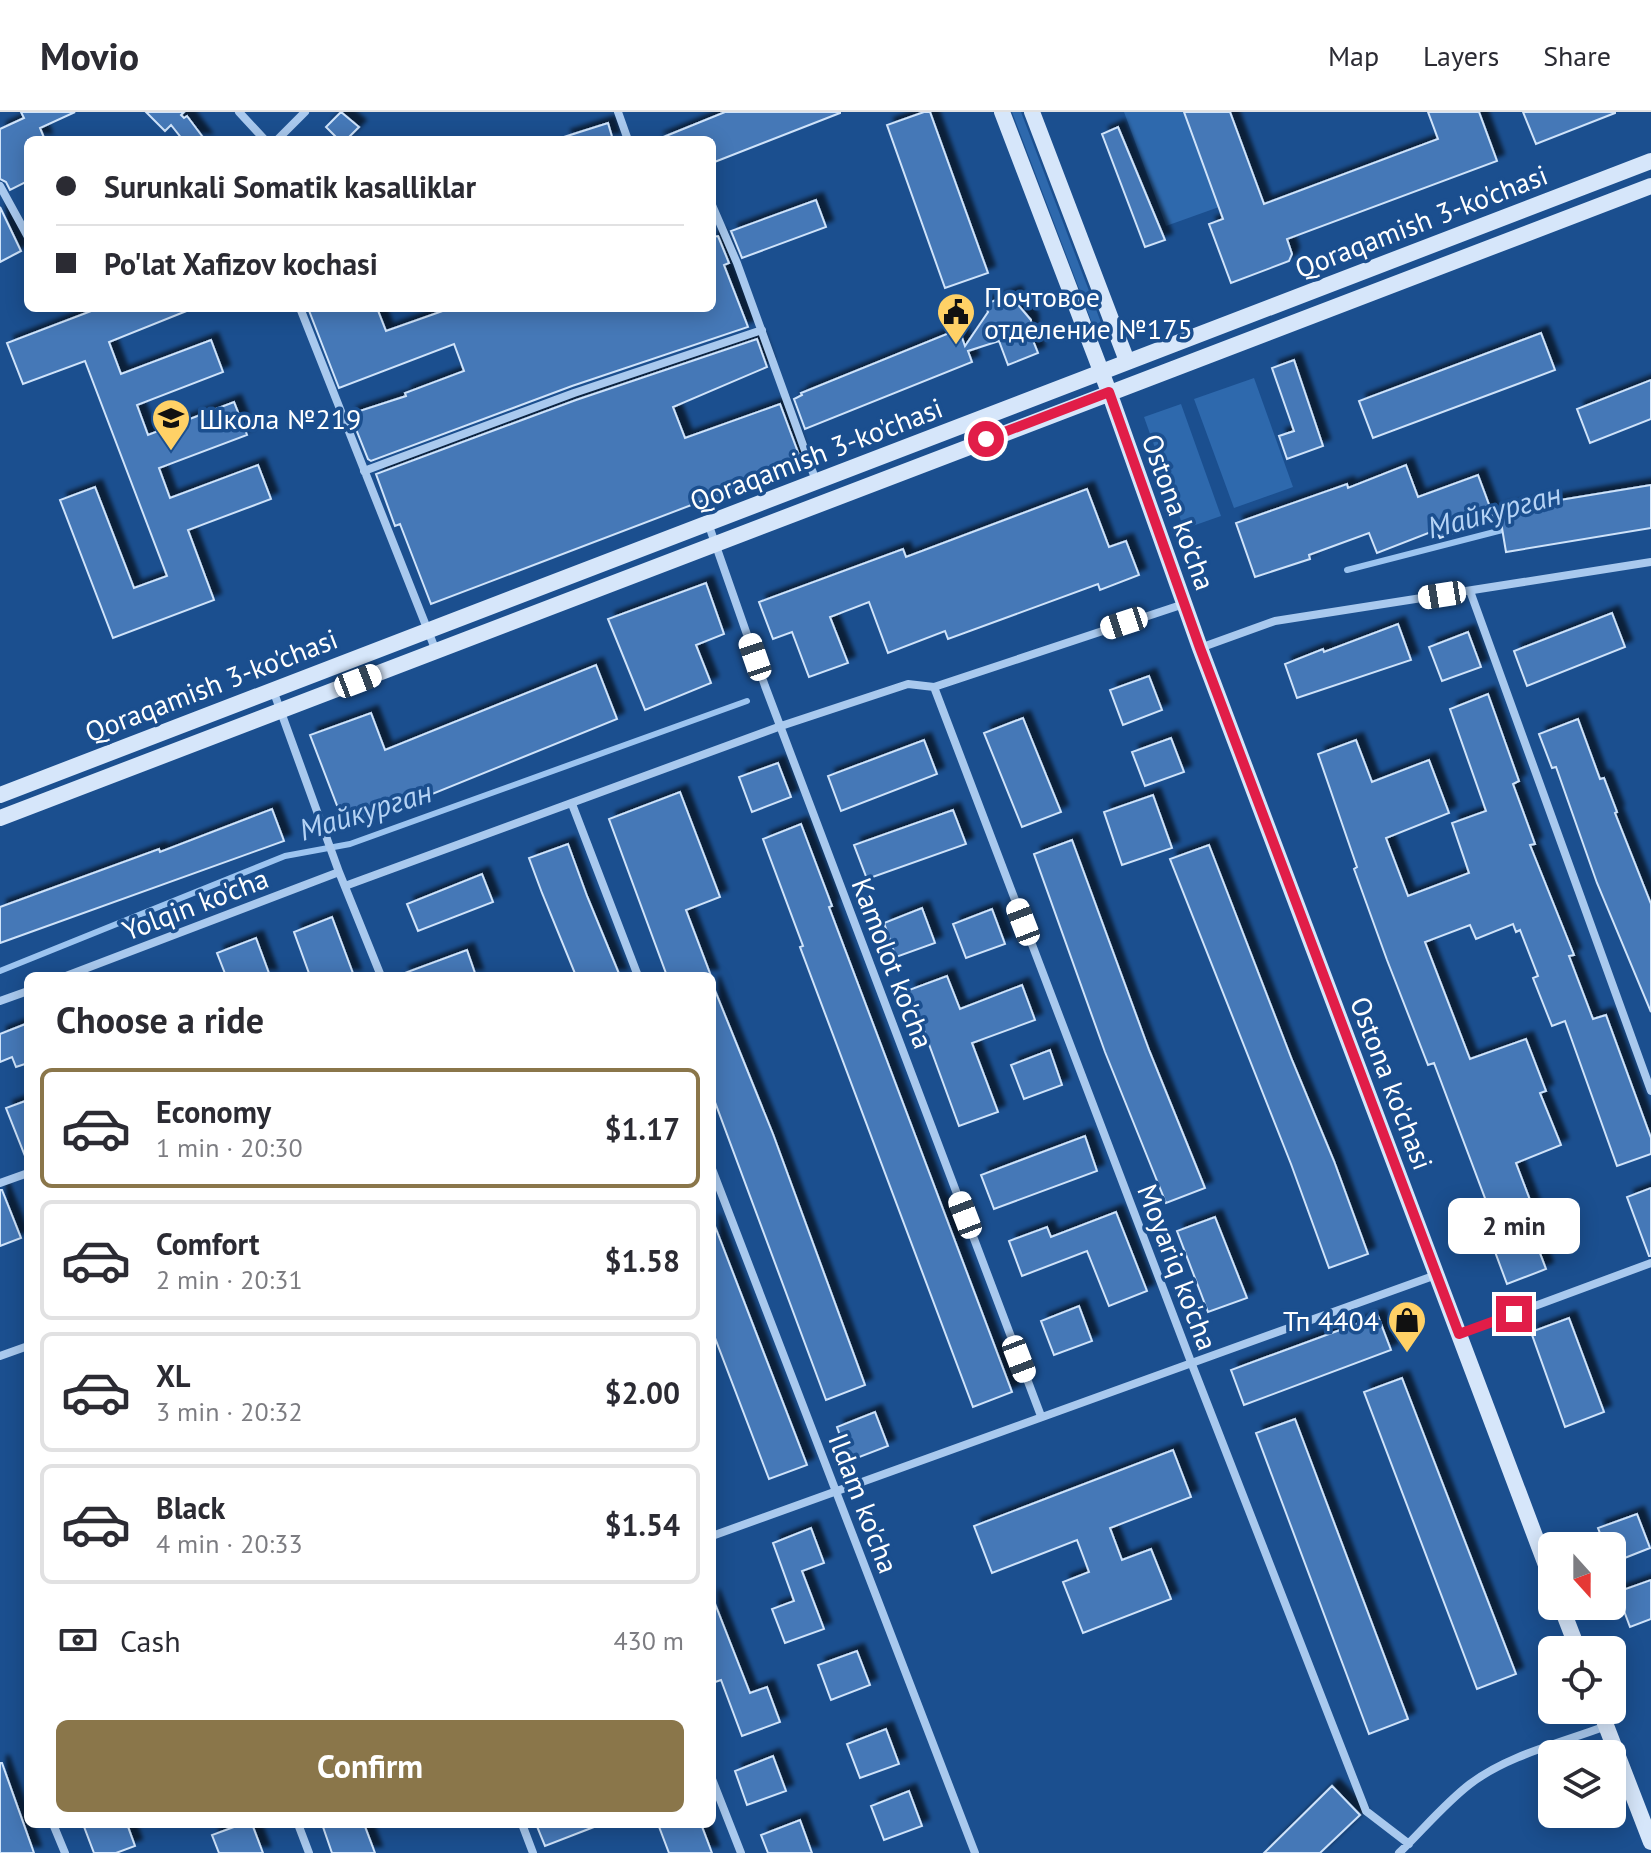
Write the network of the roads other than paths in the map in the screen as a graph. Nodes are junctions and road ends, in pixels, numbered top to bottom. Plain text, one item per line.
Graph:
1 (239, 112) edge
2 (305, 112) edge
3 (618, 112) edge
4 (1002, 112) edge
5 (1032, 112) edge
6 (261, 136) edge
7 (281, 136) edge
8 (627, 136) edge
9 (1651, 161) edge
10 (0, 186) edge
11 (1651, 186) edge
12 (716, 215) edge
13 (24, 230) edge
14 (302, 312) edge
15 (762, 330) junction
16 (1127, 361) junction
17 (1101, 371) junction
18 (1109, 392) junction
19 (364, 471) junction
20 (816, 482) junction
21 (708, 523) junction
22 (715, 543) junction
23 (1651, 562) edge
24 (1470, 591) junction
25 (1184, 604) junction
26 (428, 630) junction
27 (1200, 648) junction
28 (436, 651) junction
29 (934, 687) junction
30 (273, 689) junction
31 (281, 710) junction
32 (781, 726) junction
33 (0, 795) edge
34 (572, 804) junction
35 (0, 818) edge
36 (339, 872) junction
37 (345, 886) junction
38 (76, 972) edge
39 (379, 972) edge
40 (636, 972) edge
41 (24, 992) edge
42 (0, 1001) edge
43 (1651, 1091) edge
44 (24, 1174) edge
45 (716, 1179) edge
46 (0, 1183) edge
47 (1651, 1263) edge
48 (1437, 1275) junction
49 (1459, 1334) junction
50 (24, 1347) edge
51 (0, 1356) edge
52 (1191, 1362) junction
53 (1041, 1416) junction
54 (836, 1493) junction
55 (716, 1535) edge
56 (1538, 1544) edge
57 (1591, 1724) edge
58 (1605, 1724) edge
59 (716, 1789) edge
60 (55, 1828) edge
61 (300, 1828) edge
62 (524, 1828) edge
63 (1651, 1842) edge
64 (1409, 1844) junction
65 (65, 1853) edge
66 (309, 1853) edge
67 (533, 1853) edge
68 (741, 1853) edge
69 (975, 1853) edge
70 (1399, 1853) edge

1 - 6 street
2 - 7 street
3 - 8 street
4 - 17 main road, Ostona ko'cha
5 - 16 main road
9 - 16 main road, Qoraqamish 3-ko'chasi
10 - 13 street
11 - 18 main road, Qoraqamish 3-ko'chasi
12 - 15 street
14 - 19 street
15 - 19 street
15 - 20 street
16 - 17 main road, Qoraqamish 3-ko'chasi
16 - 18 main road
17 - 18 main road, Ostona ko'cha
17 - 20 main road, Qoraqamish 3-ko'chasi
18 - 22 main road, Qoraqamish 3-ko'chasi
18 - 25 main road, Ostona ko'cha
19 - 26 street
20 - 21 main road, Qoraqamish 3-ko'chasi
21 - 22 street, Kamolot ko'cha
21 - 26 main road, Qoraqamish 3-ko'chasi
22 - 28 main road, Qoraqamish 3-ko'chasi
22 - 32 street, Kamolot ko'cha
23 - 24 street
24 - 27 street
24 - 43 street
25 - 27 main road, Ostona ko'cha
25 - 29 street
26 - 28 street
26 - 30 main road, Qoraqamish 3-ko'chasi
27 - 48 main road, Ostona ko'chasi
28 - 31 main road, Qoraqamish 3-ko'chasi
29 - 32 street
29 - 52 street, Moyariq ko'cha
30 - 31 street
30 - 33 main road, Qoraqamish 3-ko'chasi
31 - 35 main road, Qoraqamish 3-ko'chasi
31 - 36 street
32 - 34 street
32 - 53 street, Kamolot ko'cha
34 - 37 street
34 - 40 street
36 - 37 street
36 - 38 street, Yolqin ko'cha
37 - 39 street
41 - 42 street
44 - 46 street
45 - 54 street, Ildam ko'cha
47 - 49 street
48 - 49 main road, Ostona ko'chasi
48 - 52 street
49 - 56 main road, Ostona ko'chasi
50 - 51 street
52 - 53 street
52 - 64 street, Moyariq ko'cha
53 - 54 street
54 - 55 street
54 - 69 street, Ildam ko'cha
57 - 64 street
58 - 63 main road
59 - 68 street
60 - 65 street
61 - 66 street
62 - 67 street
64 - 70 street

